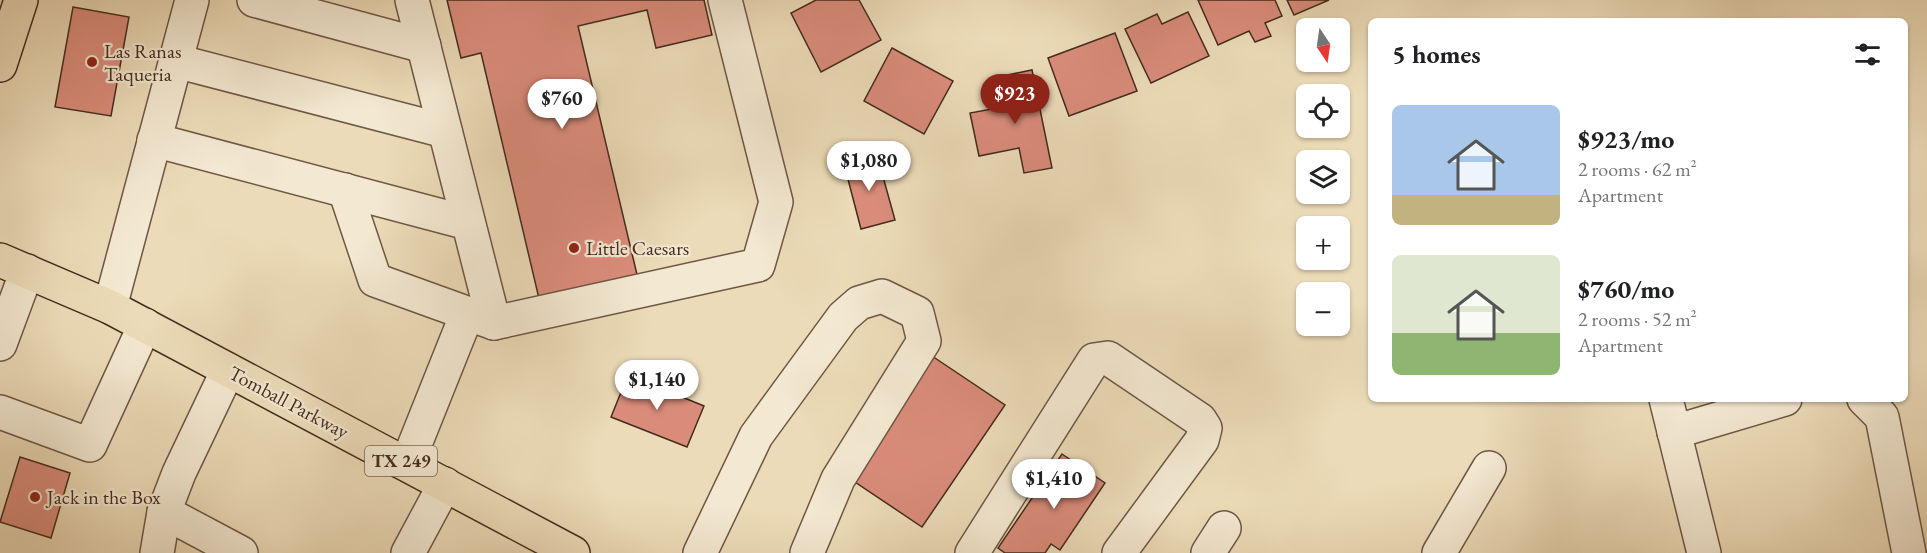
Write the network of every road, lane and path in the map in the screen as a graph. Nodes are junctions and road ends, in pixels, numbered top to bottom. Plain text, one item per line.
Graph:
1 (21, 0) edge
2 (192, 0) edge
3 (254, 0) edge
4 (412, 0) edge
5 (725, 0) edge
6 (424, 46) junction
7 (176, 61) junction
8 (0, 65) edge
9 (445, 131) junction
10 (154, 140) junction
11 (345, 190) junction
12 (468, 223) junction
13 (14, 265) edge
14 (110, 307) junction
15 (481, 318) junction
16 (145, 325) junction
17 (0, 344) edge
18 (228, 370) junction
19 (1667, 402) edge
20 (1775, 402) edge
21 (1867, 402) edge
22 (0, 412) edge
23 (1674, 432) junction
24 (407, 464) junction
25 (1490, 468) dead end
26 (445, 484) junction
27 (164, 512) junction
28 (158, 553) edge
29 (241, 553) edge
30 (408, 553) edge
31 (573, 553) edge
32 (700, 553) edge
33 (807, 553) edge
34 (972, 553) edge
35 (1119, 553) edge
36 (1440, 553) edge
37 (1704, 553) edge
38 (1910, 553) edge

1 - 8 main road
2 - 7 lane
3 - 6 lane
4 - 6 lane
5 - 15 lane
6 - 9 lane
7 - 9 lane
7 - 10 lane
9 - 12 lane
10 - 11 lane
10 - 14 lane
11 - 12 lane
11 - 15 lane
12 - 15 lane
13 - 14 main road, Tomball Parkway / TX 249
13 - 17 lane
14 - 16 main road, Tomball Parkway / TX 249
15 - 24 lane
16 - 18 main road, Tomball Parkway / TX 249
16 - 22 lane
18 - 24 main road, Tomball Parkway / TX 249
18 - 27 lane
19 - 23 lane
20 - 23 lane
21 - 38 lane
23 - 37 lane
24 - 26 main road, Tomball Parkway / TX 249
25 - 36 lane
26 - 30 lane
26 - 31 main road, Tomball Parkway / TX 249
27 - 28 lane
27 - 29 lane
32 - 33 lane
34 - 35 lane

